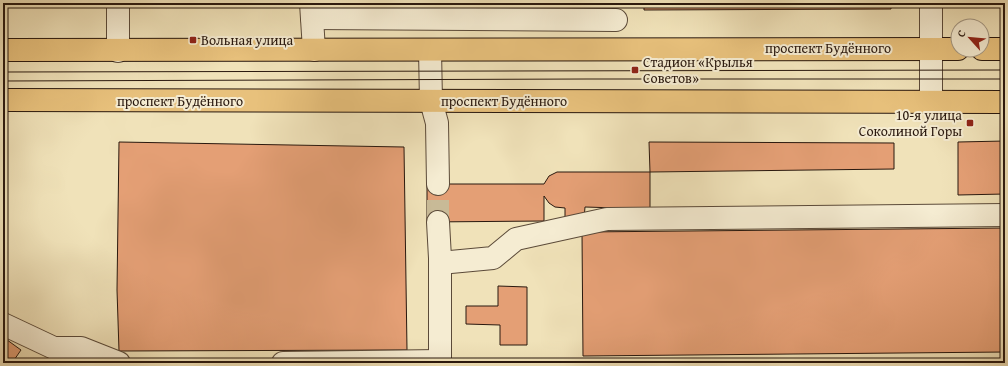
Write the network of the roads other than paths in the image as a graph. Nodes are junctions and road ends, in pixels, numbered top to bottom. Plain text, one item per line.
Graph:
1 (118, 3) edge
2 (931, 3) edge
3 (312, 11) edge
4 (615, 12) edge
5 (931, 48) junction
6 (616, 49) junction
7 (950, 49) edge
8 (990, 49) edge
9 (1005, 49) edge
10 (3, 50) edge
11 (314, 50) junction
12 (430, 50) junction
13 (118, 51) junction
14 (3, 100) edge
15 (431, 101) junction
16 (931, 102) junction
17 (1005, 102) edge
18 (438, 184) tunnel mouth
19 (1005, 215) edge
20 (438, 222) tunnel mouth
21 (440, 263) junction
22 (3, 324) edge
23 (440, 362) edge
24 (119, 363) edge
25 (283, 363) edge

1 - 13 street
2 - 5 street
3 - 4 street
3 - 11 street
4 - 6 street
5 - 6 main road, проспект Будённого
5 - 7 main road, проспект Будённого
5 - 16 street
6 - 12 main road, проспект Будённого
8 - 9 main road
10 - 13 main road, проспект Будённого
11 - 12 main road, проспект Будённого
11 - 13 main road, проспект Будённого
12 - 15 street
14 - 15 main road, проспект Будённого
15 - 16 main road, проспект Будённого
15 - 18 street
16 - 17 main road, проспект Будённого
19 - 21 street
20 - 21 street
21 - 23 street
22 - 24 street
23 - 25 street

